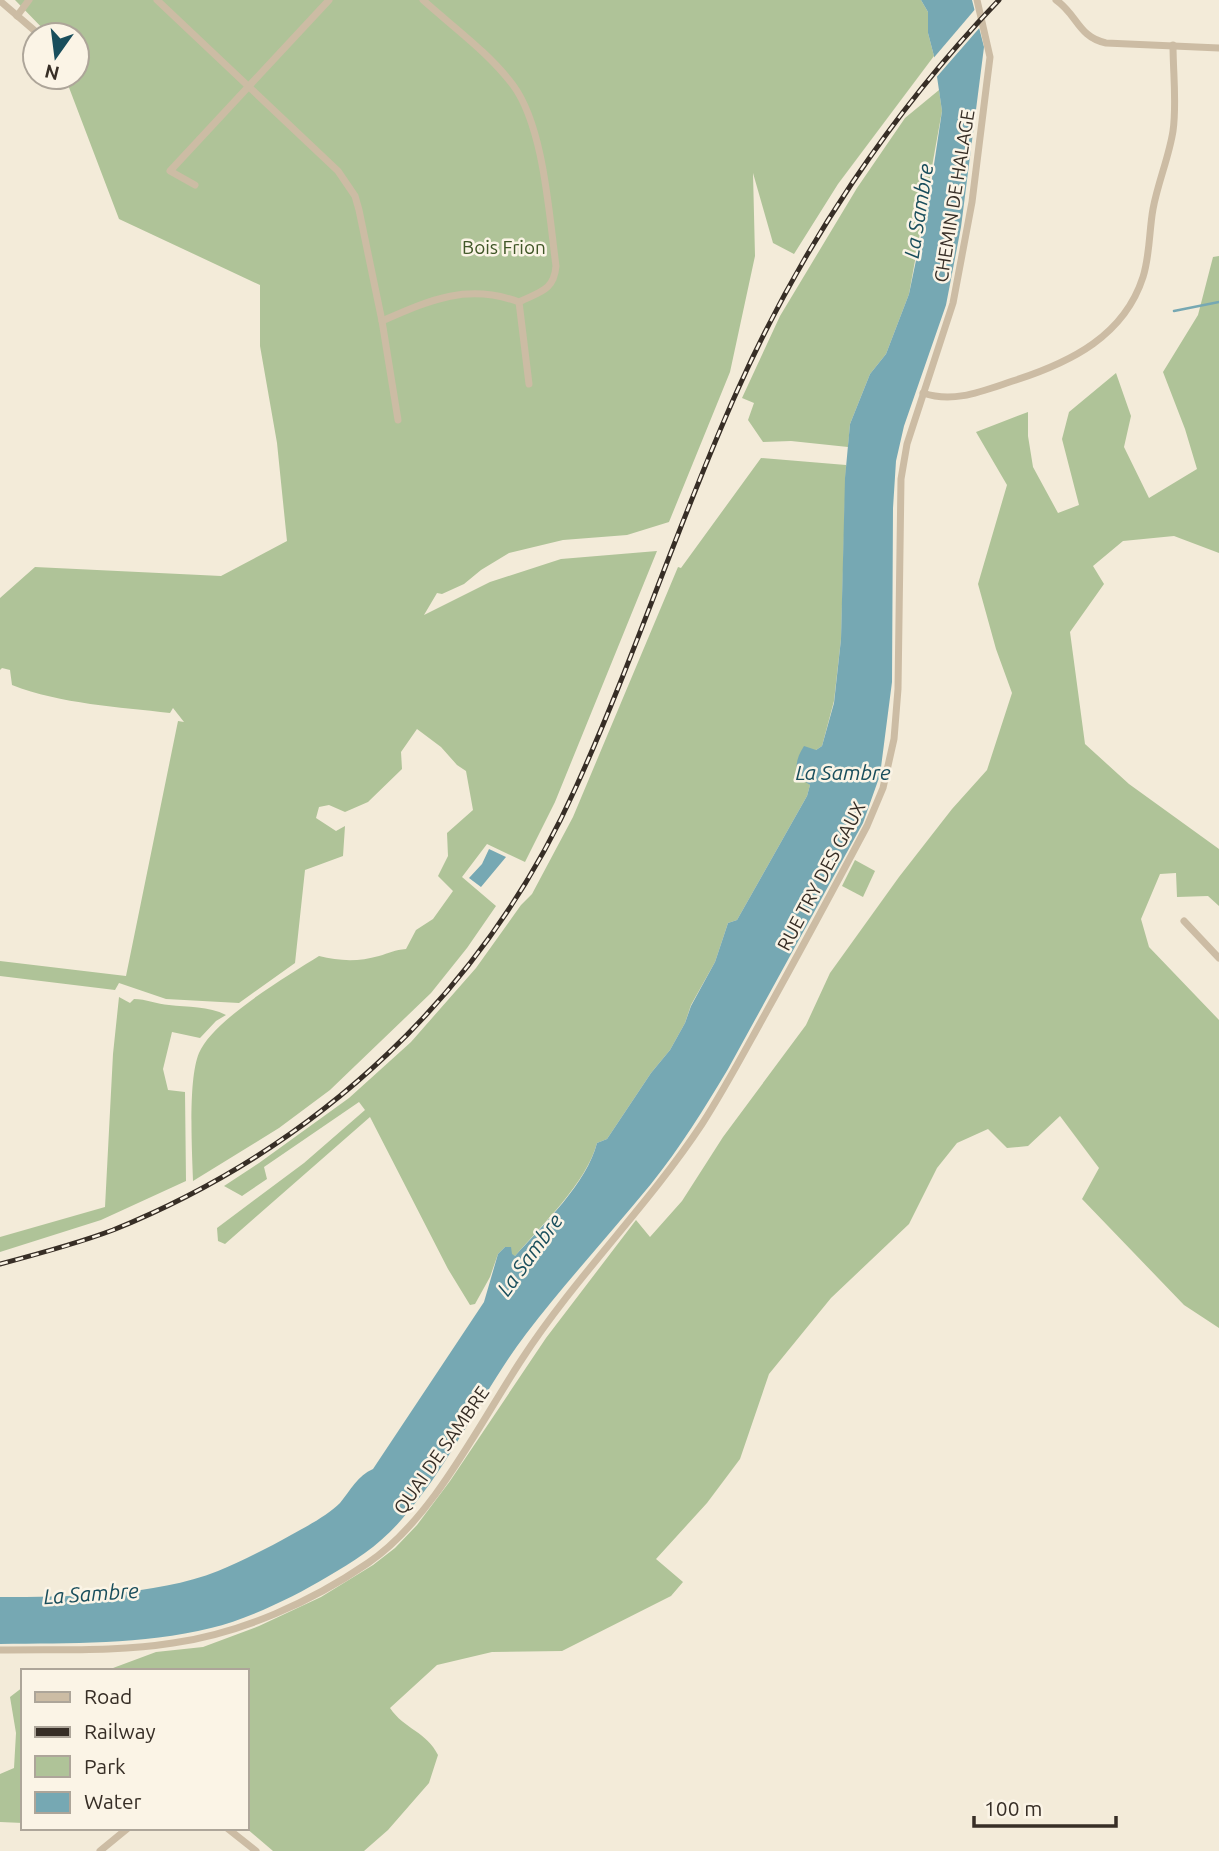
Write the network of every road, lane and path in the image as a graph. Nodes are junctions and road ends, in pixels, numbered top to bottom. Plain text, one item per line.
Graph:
1 (29, 0) edge
2 (157, 0) edge
3 (329, 0) edge
4 (423, 0) edge
5 (978, 0) edge
6 (1056, 0) edge
7 (0, 1) edge
8 (17, 16) junction
9 (23, 21) edge
10 (1174, 45) junction
11 (1219, 48) edge
12 (248, 86) junction
13 (195, 185) dead end
14 (519, 302) junction
15 (382, 321) junction
16 (529, 384) dead end
17 (923, 393) junction
18 (398, 420) dead end
19 (1184, 922) dead end
20 (1219, 958) edge
21 (665, 1176) joint
22 (0, 1650) edge
23 (126, 1830) edge
24 (230, 1830) edge
25 (100, 1851) edge
26 (256, 1851) edge

1 - 8 street
2 - 12 street
3 - 12 street
4 - 14 street
5 - 17 street, CHEMIN DE HALAGE
6 - 10 street
7 - 8 street
8 - 9 street
10 - 11 street
10 - 17 street
12 - 13 street
12 - 15 street
14 - 15 street
14 - 16 street
15 - 18 street
17 - 21 street, RUE TRY DES GAUX
19 - 20 street
21 - 22 street, QUAI DE SAMBRE
23 - 25 street
24 - 26 street

